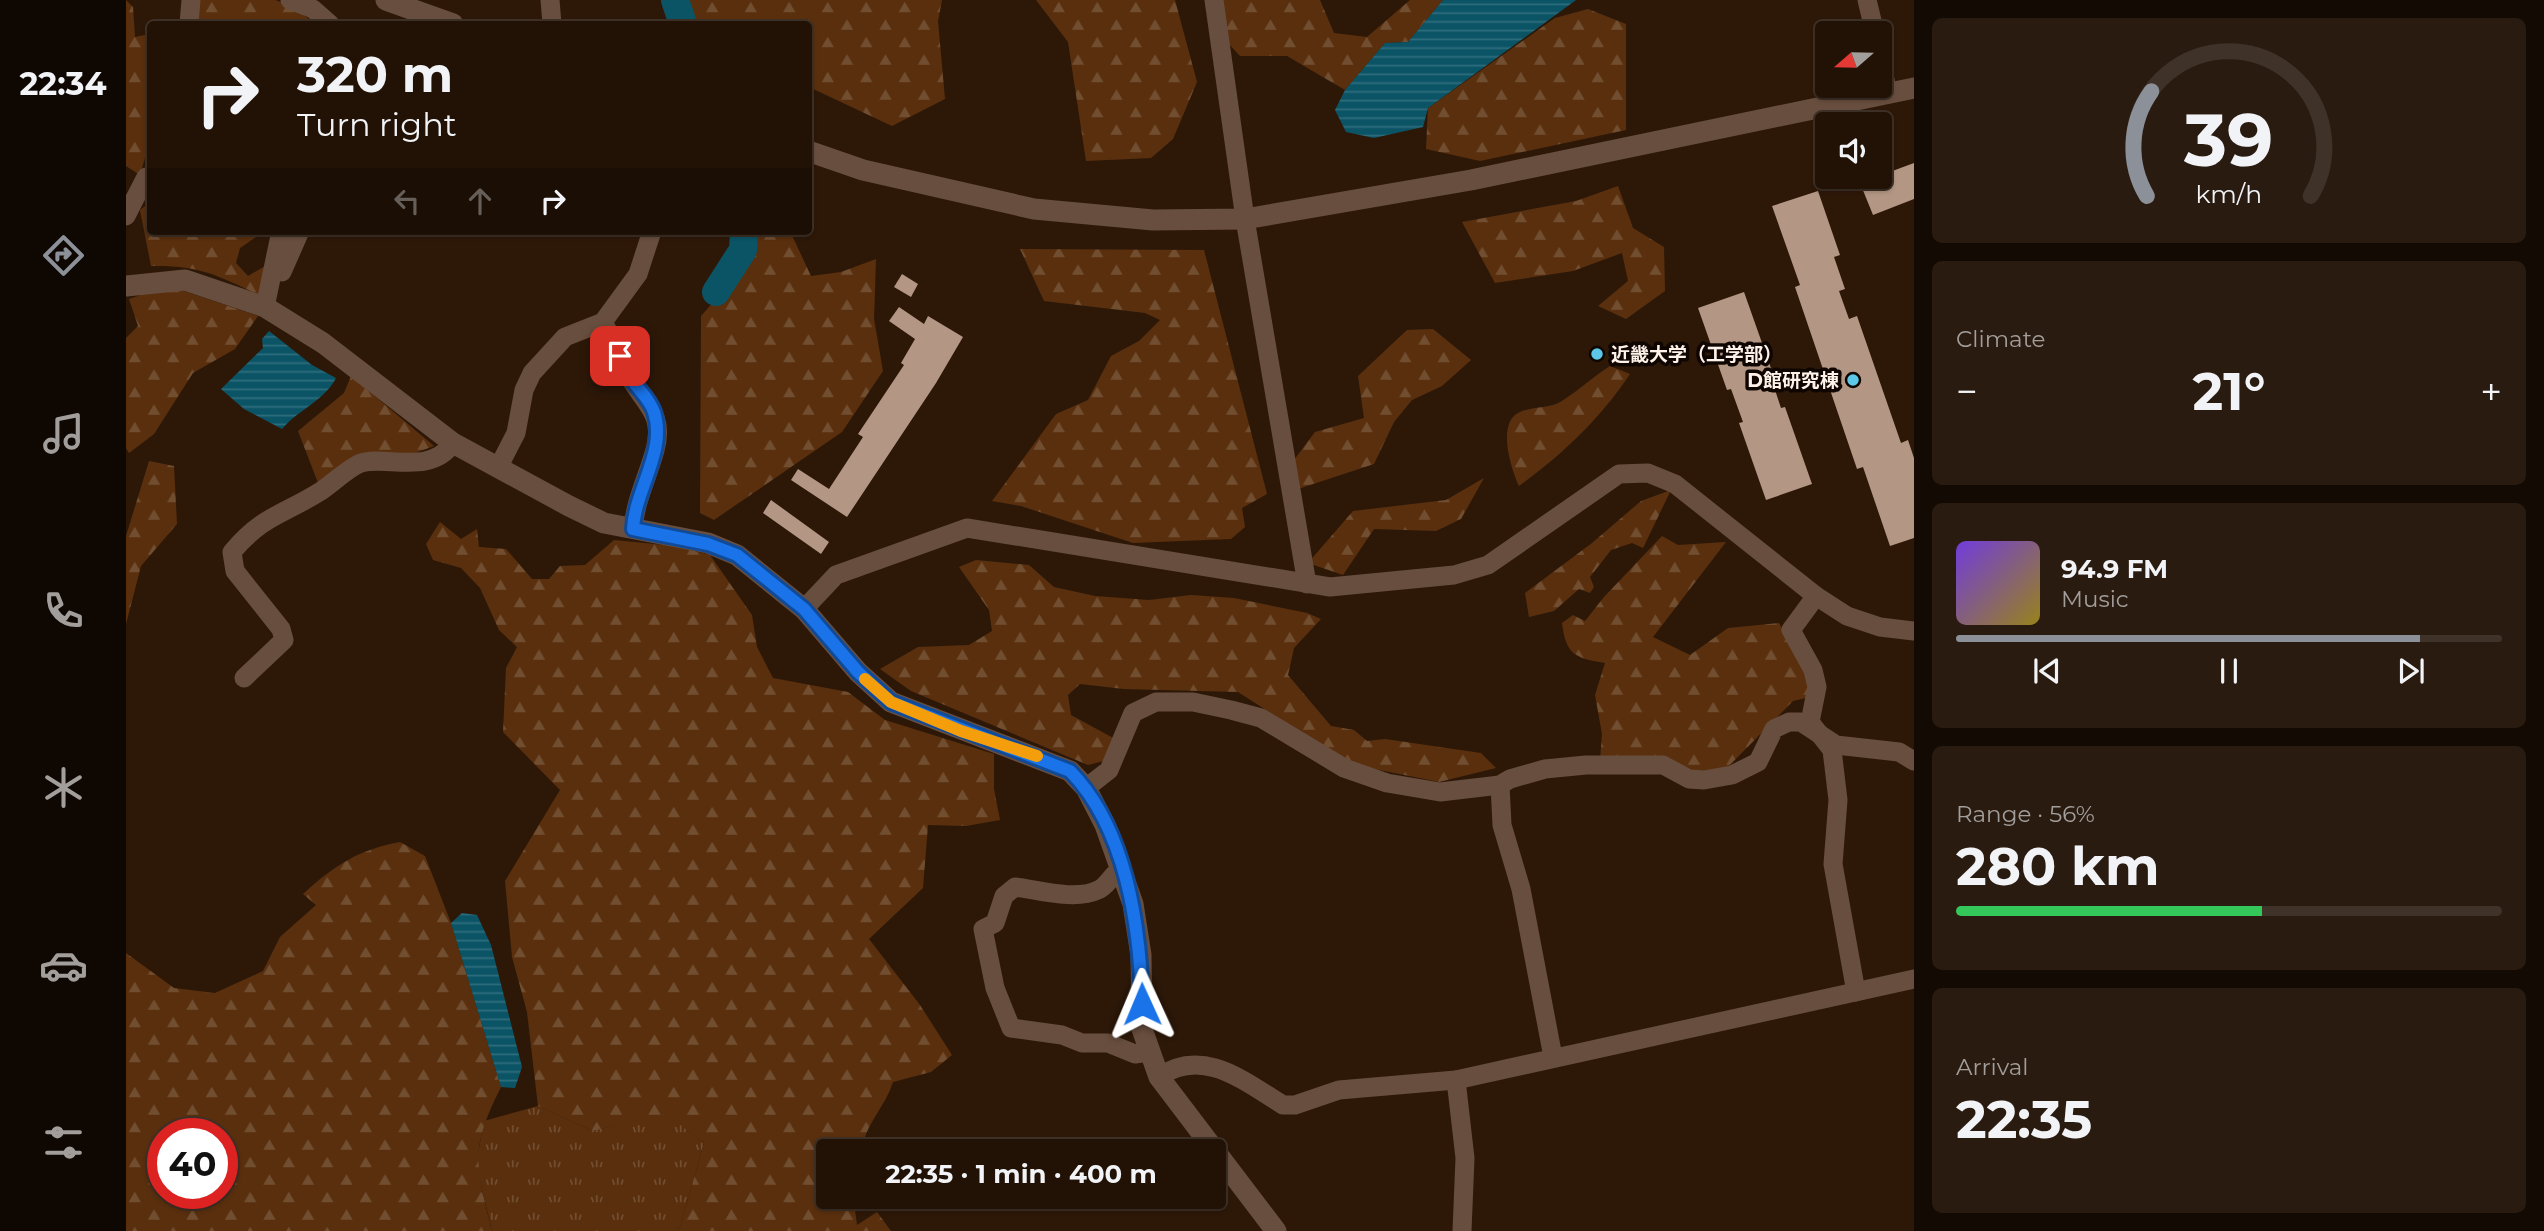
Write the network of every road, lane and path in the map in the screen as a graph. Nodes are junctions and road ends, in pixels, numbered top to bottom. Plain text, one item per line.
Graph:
1 (191, 0) edge
2 (290, 0) edge
3 (386, 0) edge
4 (551, 0) edge
5 (1214, 0) edge
6 (1867, 0) edge
7 (189, 21) edge
8 (327, 21) edge
9 (445, 21) edge
10 (552, 21) edge
11 (1872, 21) edge
12 (1914, 88) edge
13 (1892, 93) edge
14 (1869, 98) edge
15 (812, 152) edge
16 (147, 176) edge
17 (126, 216) edge
18 (1245, 219) junction
19 (280, 235) edge
20 (298, 235) edge
21 (651, 235) edge
22 (271, 282) junction
23 (126, 286) edge
24 (265, 307) junction
25 (603, 322) junction
26 (453, 443) junction
27 (498, 468) junction
28 (633, 529) junction
29 (1307, 584) junction
30 (1816, 596) junction
31 (804, 609) junction
32 (1914, 631) edge
33 (244, 678) dead end
34 (1825, 741) junction
35 (1914, 761) edge
36 (1500, 785) junction
37 (1086, 788) junction
38 (1122, 869) junction
39 (1914, 979) edge
40 (1856, 992) junction
41 (1148, 1052) junction
42 (1553, 1057) junction
43 (1159, 1077) junction
44 (1456, 1080) junction
45 (1276, 1231) edge
46 (1462, 1231) edge

1 - 7 street
2 - 8 street
3 - 9 street
4 - 10 street
5 - 18 street
6 - 11 street
12 - 13 street
14 - 18 street
15 - 18 street
16 - 17 street
18 - 29 street
19 - 22 street
20 - 22 street
21 - 25 street
22 - 24 street
23 - 24 street
24 - 26 street
25 - 27 street
25 - 28 street
26 - 27 street
26 - 33 street
27 - 28 street
28 - 31 street
29 - 30 street
29 - 31 street
30 - 32 street
30 - 34 street
31 - 37 street
34 - 35 street
34 - 36 street
34 - 40 street
36 - 37 street
36 - 42 street
37 - 38 street
38 - 41 street
38 - 41 street
39 - 40 street
40 - 42 street
41 - 43 street
42 - 44 street
43 - 44 street
43 - 45 street
44 - 46 street

